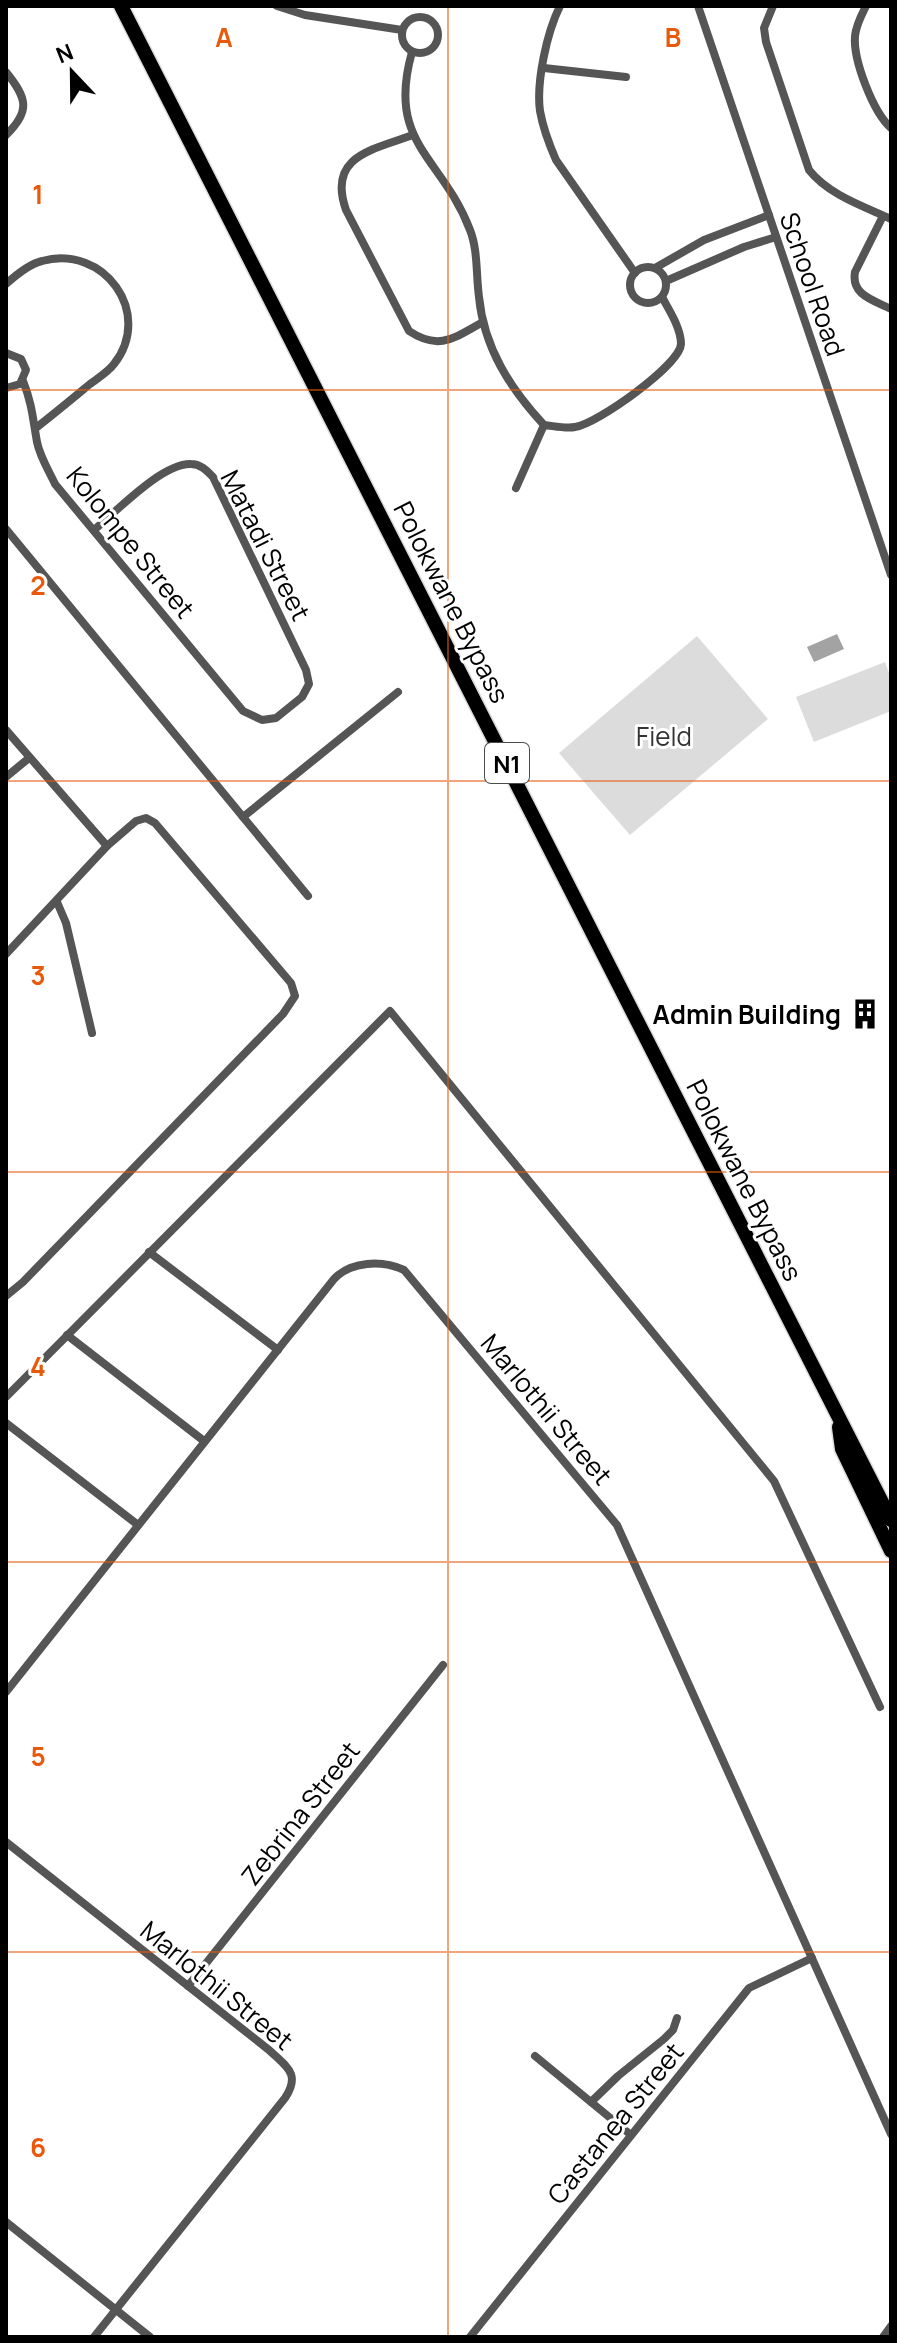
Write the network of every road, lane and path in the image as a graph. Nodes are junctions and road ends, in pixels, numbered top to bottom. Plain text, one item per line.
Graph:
1 (121, 6) edge
2 (277, 6) edge
3 (409, 6) edge
4 (560, 6) edge
5 (698, 6) edge
6 (773, 6) edge
7 (866, 6) edge
8 (413, 18) junction
9 (402, 30) junction
10 (412, 52) junction
11 (544, 68) junction
12 (6, 72) edge
13 (626, 77) dead end
14 (891, 128) edge
15 (6, 135) edge
16 (413, 135) junction
17 (769, 215) junction
18 (887, 218) edge
19 (776, 237) junction
20 (655, 268) junction
21 (635, 273) junction
22 (666, 281) junction
23 (6, 284) edge
24 (662, 297) junction
25 (891, 309) edge
26 (483, 322) junction
27 (6, 353) edge
28 (23, 381) junction
29 (6, 388) edge
30 (544, 425) junction
31 (37, 427) junction
32 (516, 488) dead end
33 (6, 529) edge
34 (95, 529) junction
35 (888, 557) edge
36 (891, 575) edge
37 (398, 692) dead end
38 (243, 711) joint
39 (6, 730) edge
40 (29, 758) junction
41 (6, 777) edge
42 (243, 817) junction
43 (107, 846) junction
44 (308, 896) dead end
45 (57, 902) junction
46 (6, 954) edge
47 (92, 1033) dead end
48 (149, 1252) junction
49 (6, 1296) edge
50 (67, 1335) junction
51 (278, 1350) junction
52 (6, 1397) edge
53 (839, 1421) junction
54 (6, 1423) edge
55 (204, 1441) junction
56 (891, 1520) edge
57 (138, 1525) junction
58 (891, 1551) edge
59 (443, 1665) dead end
60 (6, 1692) edge
61 (880, 1707) dead end
62 (6, 1842) edge
63 (812, 1958) junction
64 (188, 1986) junction
65 (677, 2018) dead end
66 (535, 2056) dead end
67 (591, 2102) junction
68 (891, 2134) edge
69 (631, 2135) junction
70 (6, 2222) edge
71 (116, 2309) junction
72 (891, 2326) edge
73 (94, 2337) edge
74 (150, 2337) edge
75 (470, 2337) edge
76 (883, 2337) edge

1 - 53 highway, Polokwane Bypass / N1
2 - 9 street
3 - 8 street
4 - 11 street
5 - 17 street, School Road
6 - 18 street
7 - 14 street
8 - 9 street
8 - 10 street
9 - 10 street
10 - 16 street
11 - 13 street
11 - 21 street
12 - 15 street
16 - 26 street
16 - 26 street
17 - 19 street, School Road
17 - 20 street
18 - 25 street
19 - 22 street
19 - 35 street, School Road
20 - 21 street
20 - 22 street
21 - 24 street
22 - 24 street
23 - 31 street
24 - 30 street
26 - 30 street
27 - 28 street, Kolompe Street
28 - 29 street
28 - 31 street, Kolompe Street
30 - 32 street
31 - 34 street, Kolompe Street
33 - 42 street
34 - 38 street, Kolompe Street
34 - 38 street, Matadi Street
35 - 36 street, School Road
37 - 42 street
39 - 40 street
40 - 41 street
40 - 43 street
42 - 44 street
43 - 45 street
43 - 49 street
45 - 46 street
45 - 47 street
48 - 50 street
48 - 51 street
48 - 61 street
50 - 52 street
50 - 55 street
51 - 55 street, Marlothii Street
51 - 63 street, Marlothii Street
53 - 56 highway, Polokwane Bypass / N1
53 - 58 highway
54 - 57 street
55 - 57 street, Marlothii Street
57 - 60 street, Marlothii Street
59 - 64 street, Zebrina Street
62 - 64 street, Marlothii Street
63 - 68 street, Marlothii Street
63 - 69 street, Castanea Street
64 - 71 street, Marlothii Street
65 - 67 street
66 - 67 street
67 - 69 street
69 - 75 street, Castanea Street
70 - 71 street
71 - 73 street, Marlothii Street
71 - 74 street
72 - 76 street

